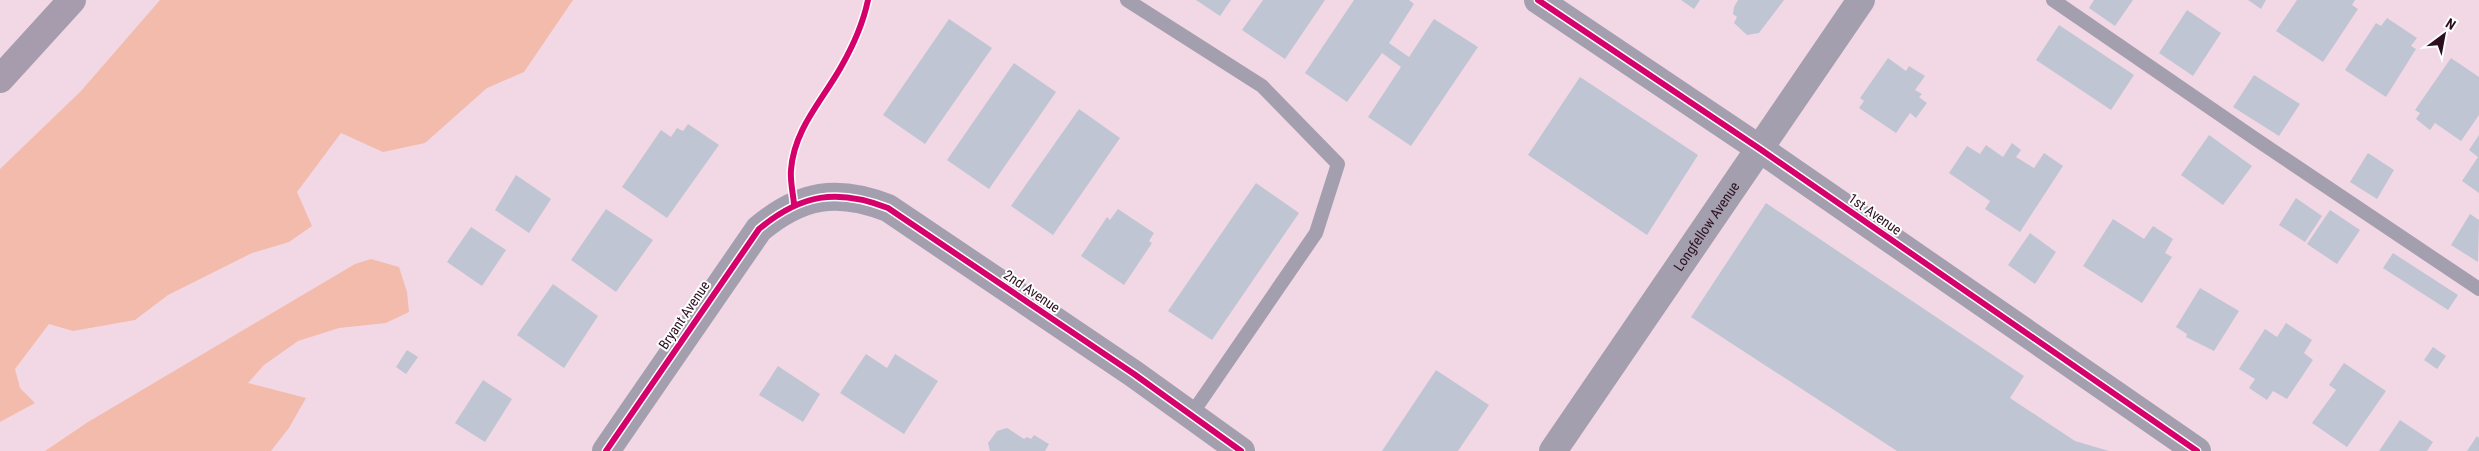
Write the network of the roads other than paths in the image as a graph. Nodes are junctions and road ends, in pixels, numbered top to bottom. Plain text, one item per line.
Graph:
1 (72, 0) edge
2 (1127, 0) edge
3 (1538, 0) edge
4 (1861, 0) edge
5 (2053, 0) edge
6 (0, 79) edge
7 (1760, 150) junction
8 (794, 204) joint
9 (2479, 288) edge
10 (1191, 415) junction
11 (606, 451) edge
12 (1241, 451) edge
13 (1552, 451) edge
14 (2197, 451) edge

1 - 6 main road
2 - 10 lane
3 - 7 street, 1st Avenue
4 - 7 street, Longfellow Avenue
5 - 9 lane
7 - 13 street, Longfellow Avenue
7 - 14 street, 1st Avenue
8 - 10 street, 2nd Avenue
8 - 11 street, Bryant Avenue
10 - 12 street, 2nd Avenue

